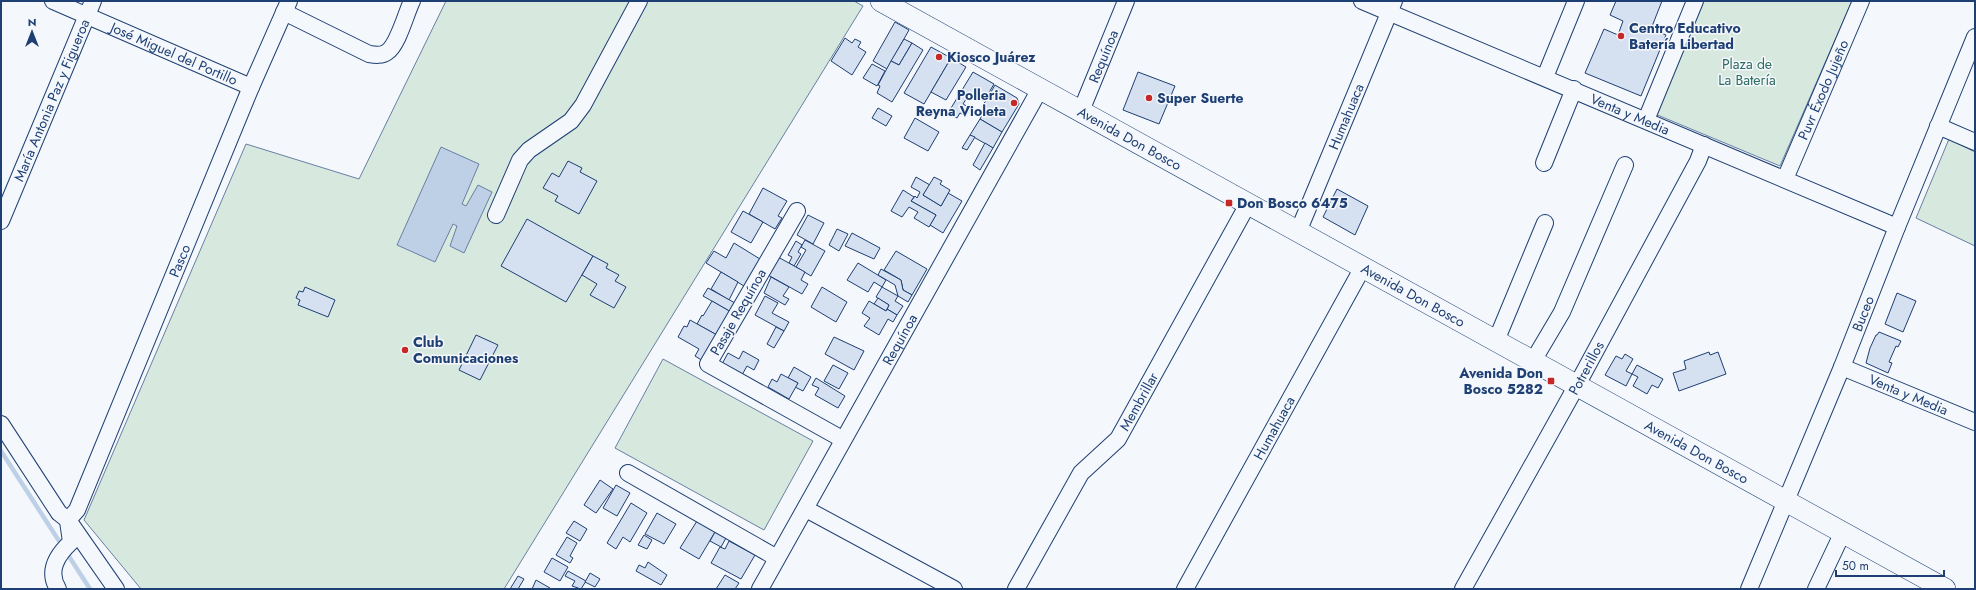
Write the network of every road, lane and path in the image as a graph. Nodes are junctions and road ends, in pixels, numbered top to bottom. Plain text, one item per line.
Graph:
1 (53, 1) edge
2 (94, 1) edge
3 (412, 1) edge
4 (639, 1) edge
5 (881, 1) edge
6 (1126, 1) edge
7 (1362, 1) edge
8 (1576, 1) edge
9 (1695, 1) edge
10 (1861, 1) edge
11 (287, 6) edge
12 (1392, 6) edge
13 (87, 16) junction
14 (1975, 37) edge
15 (1545, 77) junction
16 (251, 87) junction
17 (1040, 89) junction
18 (1574, 89) junction
19 (1081, 112) junction
20 (1646, 120) junction
21 (1938, 126) junction
22 (1975, 142) edge
23 (1704, 144) junction
24 (1544, 163) dead end
25 (1625, 165) dead end
26 (1785, 179) junction
27 (1248, 204) junction
28 (796, 211) dead end
29 (496, 215) dead end
30 (1, 221) edge
31 (1544, 223) dead end
32 (1897, 227) junction
33 (1298, 232) junction
34 (1363, 267) junction
35 (1496, 341) junction
36 (1533, 361) junction
37 (1842, 368) junction
38 (1577, 386) junction
39 (1975, 422) edge
40 (1, 424) edge
41 (842, 439) junction
42 (628, 473) dead end
43 (1786, 501) junction
44 (806, 509) junction
45 (68, 520) junction
46 (1843, 532) junction
47 (777, 558) junction
48 (58, 589) edge
49 (116, 589) edge
50 (760, 589) edge
51 (954, 589) edge
52 (1016, 589) edge
53 (1186, 589) edge
54 (1463, 589) edge
55 (1749, 589) edge
56 (1816, 589) edge
57 (1945, 589) edge

1 - 13 street, José Miguel del Portillo
2 - 13 street, María Antonia Paz y Figueroa
3 - 11 street
4 - 29 street
5 - 17 main road, Avenida Don Bosco
6 - 19 street, Requínoa
7 - 12 street, Venta y Media
8 - 15 street
9 - 20 street
10 - 26 street, Puvr Éxodo Jujeño
11 - 16 street, Pasco
12 - 15 street, Venta y Media
12 - 33 street, Humahuaca
13 - 16 street, José Miguel del Portillo
13 - 30 street, María Antonia Paz y Figueroa
14 - 21 street, Buceo
15 - 18 street, Venta y Media
16 - 45 street, Pasco
17 - 19 main road, Avenida Don Bosco
17 - 41 street, Requínoa
18 - 20 street, Venta y Media
18 - 24 street
19 - 27 main road, Avenida Don Bosco
20 - 23 street, Venta y Media
21 - 22 street
21 - 32 street, Buceo
23 - 26 street, Venta y Media
23 - 38 street, Potrerillos
25 - 36 street
26 - 32 street, Venta y Media
27 - 33 main road, Avenida Don Bosco
27 - 52 street, Membrillar
28 - 41 street, Pasaje Requínoa
31 - 35 street
32 - 37 street, Buceo
33 - 34 main road, Avenida Don Bosco
34 - 35 main road, Avenida Don Bosco
34 - 53 street, Humahuaca
35 - 36 main road, Avenida Don Bosco
36 - 38 main road, Avenida Don Bosco
37 - 39 street, Venta y Media
37 - 43 street, Buceo
38 - 43 main road, Avenida Don Bosco
38 - 54 street, Potrerillos
40 - 45 street
41 - 44 street, Requínoa
42 - 47 street
43 - 46 main road, Avenida Don Bosco
43 - 55 street, Buceo
44 - 47 street, Requínoa
44 - 51 street
45 - 48 street
45 - 49 street
46 - 56 street
46 - 57 main road, Avenida Don Bosco
47 - 50 street, Requínoa

